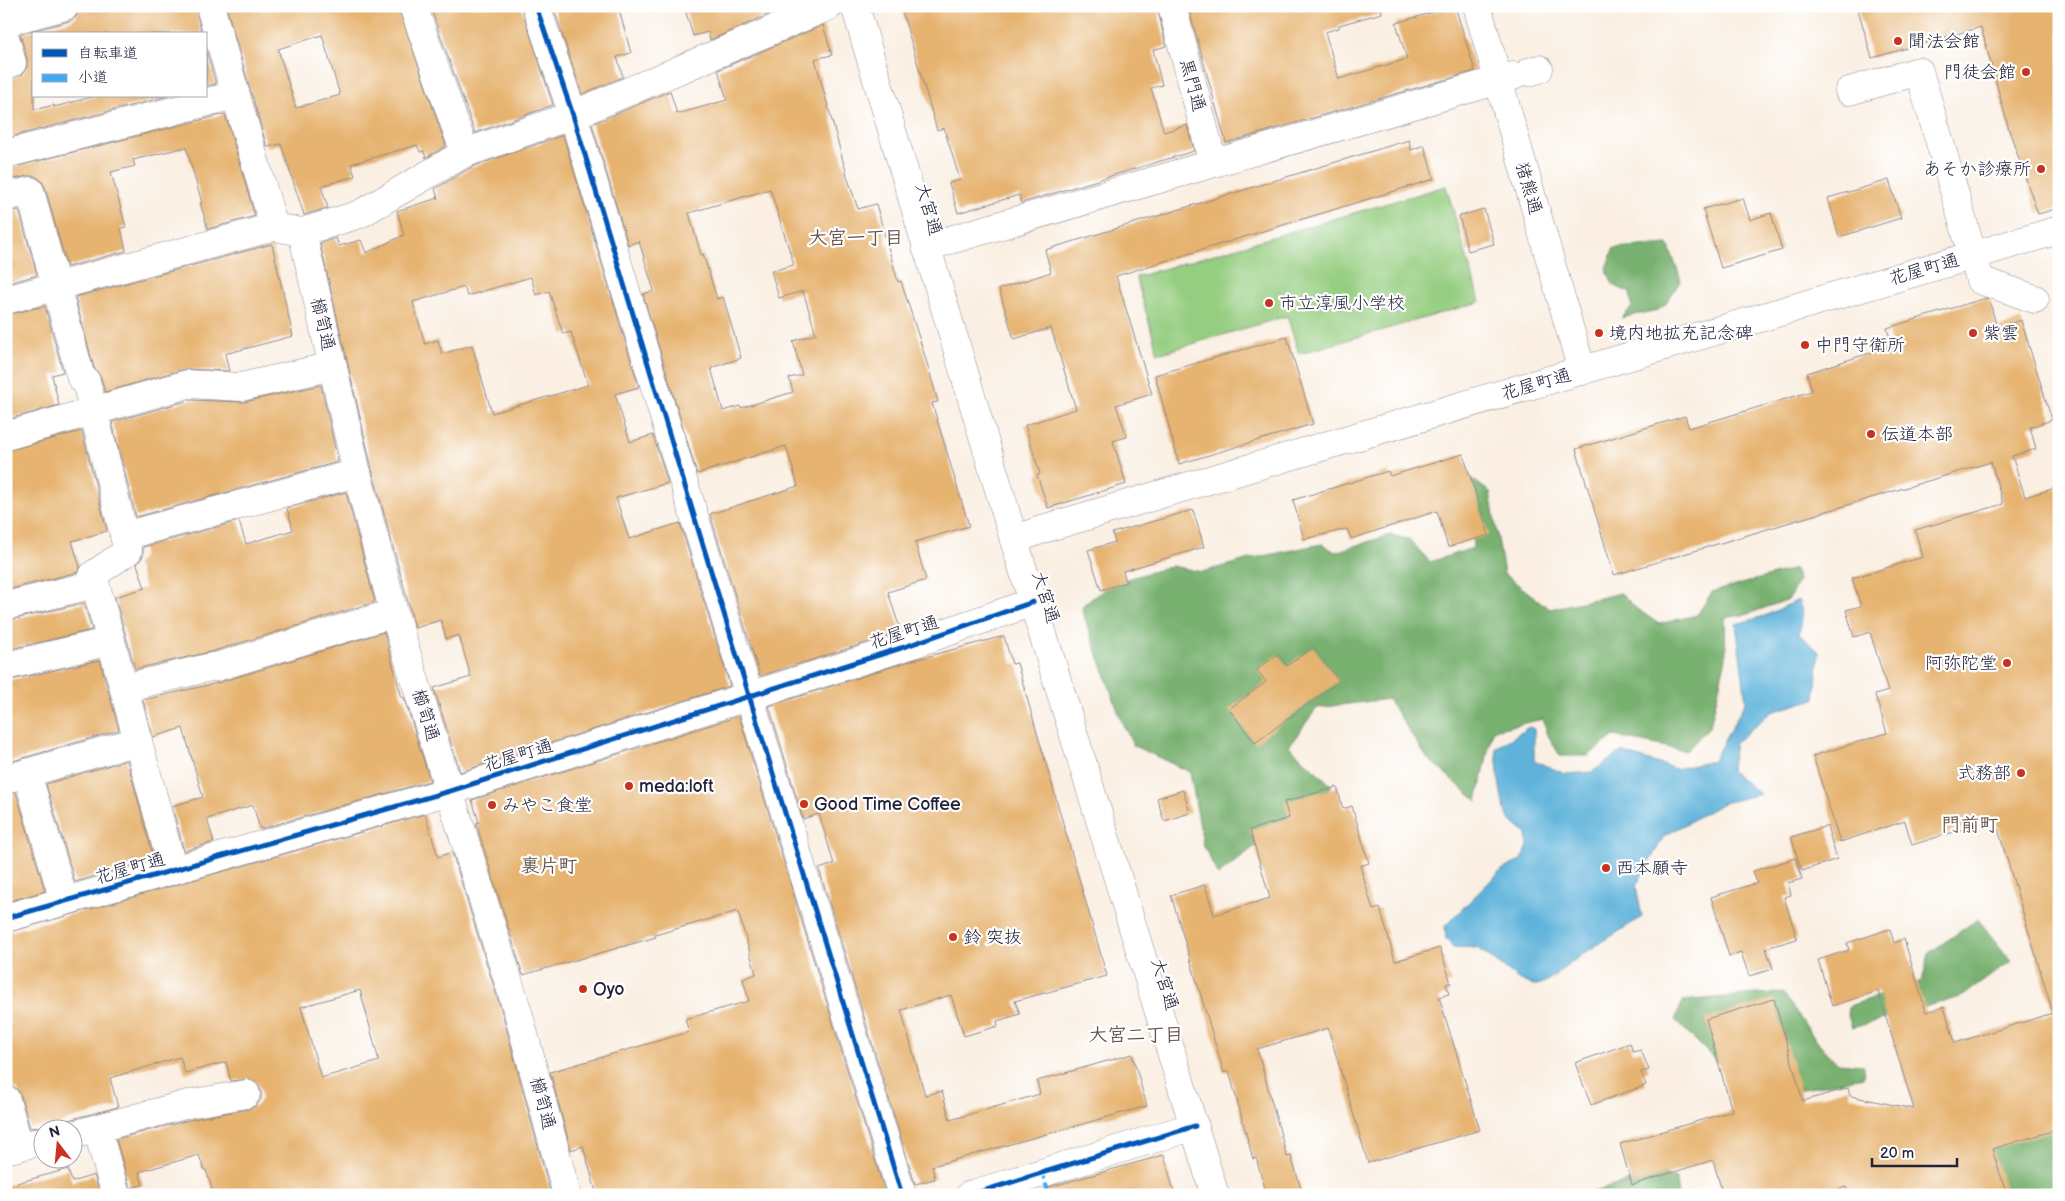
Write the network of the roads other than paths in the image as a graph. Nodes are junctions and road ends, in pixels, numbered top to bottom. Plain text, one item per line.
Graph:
1 (65, 6) edge
2 (210, 6) edge
3 (413, 6) edge
4 (536, 6) edge
5 (829, 6) edge
6 (855, 6) edge
7 (1172, 6) edge
8 (1477, 6) edge
9 (6, 22) edge
10 (6, 41) edge
11 (6, 64) edge
12 (1520, 74) junction
13 (1849, 91) dead end
14 (235, 95) junction
15 (574, 115) junction
16 (464, 153) junction
17 (6, 154) edge
18 (1213, 163) junction
19 (6, 197) edge
20 (274, 227) junction
21 (2059, 230) edge
22 (302, 232) junction
23 (926, 246) junction
24 (1972, 255) junction
25 (57, 287) junction
26 (2035, 298) dead end
27 (6, 300) edge
28 (333, 366) junction
29 (1582, 370) junction
30 (93, 410) junction
31 (6, 436) edge
32 (357, 473) junction
33 (124, 536) junction
34 (1014, 540) junction
35 (95, 584) junction
36 (1033, 602) junction
37 (6, 606) edge
38 (394, 613) junction
39 (111, 641) junction
40 (6, 666) edge
41 (124, 688) junction
42 (749, 697) junction
43 (138, 741) junction
44 (17, 776) edge
45 (450, 791) junction
46 (173, 870) junction
47 (64, 902) junction
48 (6, 918) edge
49 (246, 1094) dead end
50 (6, 1100) edge
51 (1195, 1126) junction
52 (85, 1132) edge
53 (22, 1146) edge
54 (116, 1195) edge
55 (567, 1195) edge
56 (902, 1195) edge
57 (970, 1195) edge
58 (1215, 1195) edge

1 - 9 street
2 - 14 street
3 - 16 street
4 - 15 street
5 - 15 street
6 - 23 street, 大宮通
7 - 18 street, 黒門通
8 - 12 street, 猪熊通
10 - 11 street
12 - 18 street
12 - 29 street, 猪熊通
13 - 24 street
14 - 17 street
14 - 20 street
15 - 16 street
15 - 42 street
16 - 22 street
18 - 23 street
19 - 25 street
20 - 22 street
20 - 25 street
21 - 24 street, 花屋町通
22 - 28 street, 櫛笥通
23 - 34 street, 大宮通
24 - 26 street
24 - 29 street, 花屋町通
25 - 27 street
25 - 30 street
28 - 30 street
28 - 32 street, 櫛笥通
29 - 34 street, 花屋町通
30 - 31 street
30 - 33 street
32 - 33 street
32 - 38 street, 櫛笥通
33 - 35 street
34 - 36 street, 大宮通
35 - 37 street
35 - 39 street
36 - 42 street, 花屋町通
36 - 51 street, 大宮通
38 - 41 street
38 - 45 street, 櫛笥通
39 - 40 street
39 - 41 street
41 - 43 street
42 - 45 street, 花屋町通
42 - 56 street
43 - 44 street
43 - 46 street
44 - 47 street
45 - 46 street, 花屋町通
45 - 55 street, 櫛笥通
46 - 47 street, 花屋町通
47 - 48 street, 花屋町通
49 - 52 street
50 - 53 street
51 - 57 street
51 - 58 street, 大宮通
52 - 54 street

